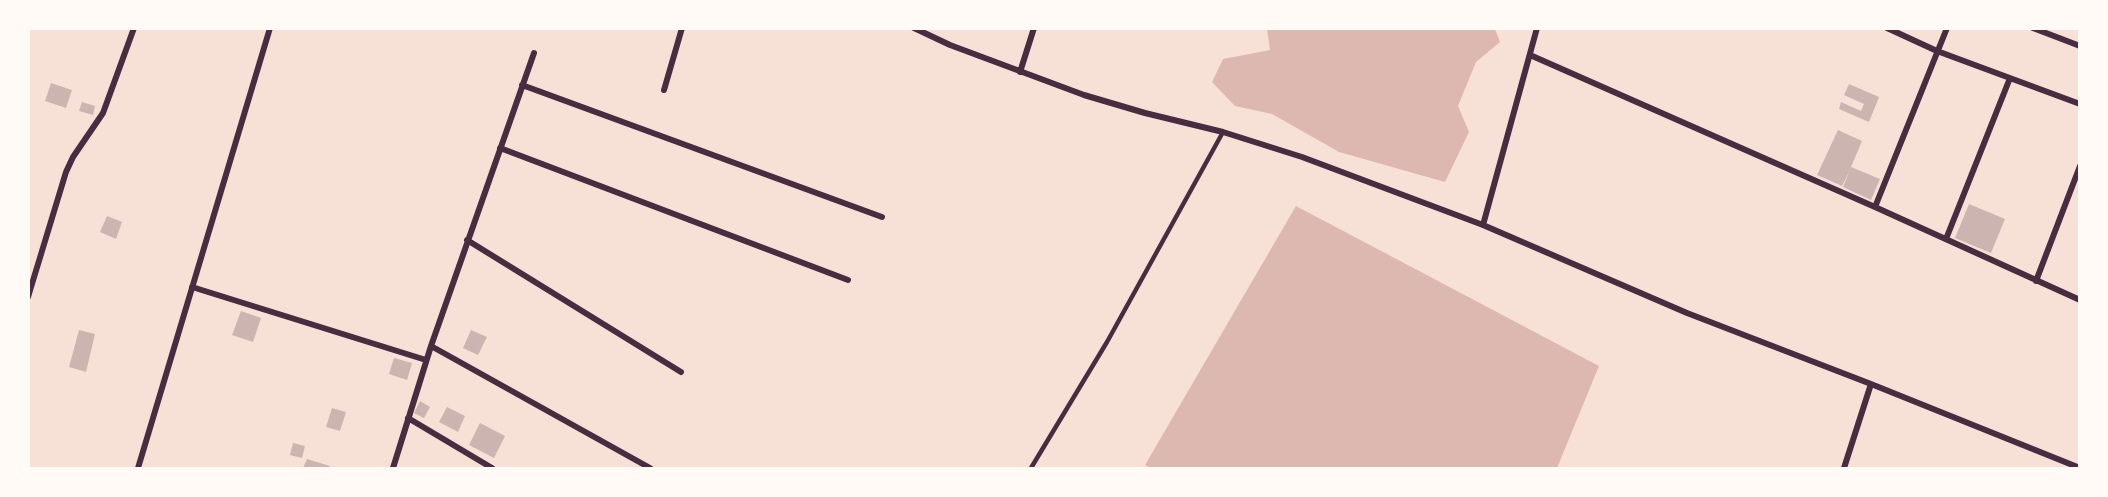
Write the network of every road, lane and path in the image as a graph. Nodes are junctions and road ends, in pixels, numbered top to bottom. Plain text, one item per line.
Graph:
1 (134, 28) edge
2 (270, 28) edge
3 (682, 28) edge
4 (914, 28) edge
5 (1034, 28) edge
6 (1537, 28) edge
7 (1887, 28) edge
8 (1947, 28) edge
9 (2033, 28) edge
10 (2079, 46) edge
11 (1937, 51) junction
12 (534, 53) dead end
13 (1530, 55) junction
14 (1020, 72) junction
15 (2010, 78) junction
16 (522, 85) junction
17 (664, 90) dead end
18 (2079, 104) edge
19 (1222, 132) junction
20 (500, 148) junction
21 (2079, 166) edge
22 (1875, 207) junction
23 (882, 217) dead end
24 (1483, 225) junction
25 (1946, 239) junction
26 (467, 240) junction
27 (848, 280) dead end
28 (2036, 281) junction
29 (192, 287) junction
30 (28, 297) edge
31 (2079, 300) edge
32 (431, 346) junction
33 (426, 360) junction
34 (681, 372) dead end
35 (1870, 384) junction
36 (408, 418) junction
37 (138, 468) edge
38 (393, 468) edge
39 (492, 468) edge
40 (650, 468) edge
41 (1031, 468) edge
42 (1844, 468) edge
43 (2079, 468) edge

1 - 30 street
2 - 29 street
3 - 17 street
4 - 14 street
5 - 14 street
6 - 13 street
7 - 11 street
8 - 11 street
9 - 10 street
11 - 15 street
11 - 22 street
12 - 16 street
13 - 22 street
13 - 24 street
14 - 19 street
15 - 18 street
15 - 25 street
16 - 20 street
16 - 23 street
19 - 24 street
19 - 41 lane
20 - 26 street
20 - 27 street
21 - 28 street
22 - 25 street
24 - 35 street
25 - 28 street
26 - 32 street
26 - 34 street
28 - 31 street
29 - 33 street
29 - 37 street
32 - 33 street
32 - 40 street
33 - 36 street
35 - 42 street
35 - 43 street
36 - 38 street
36 - 39 street

